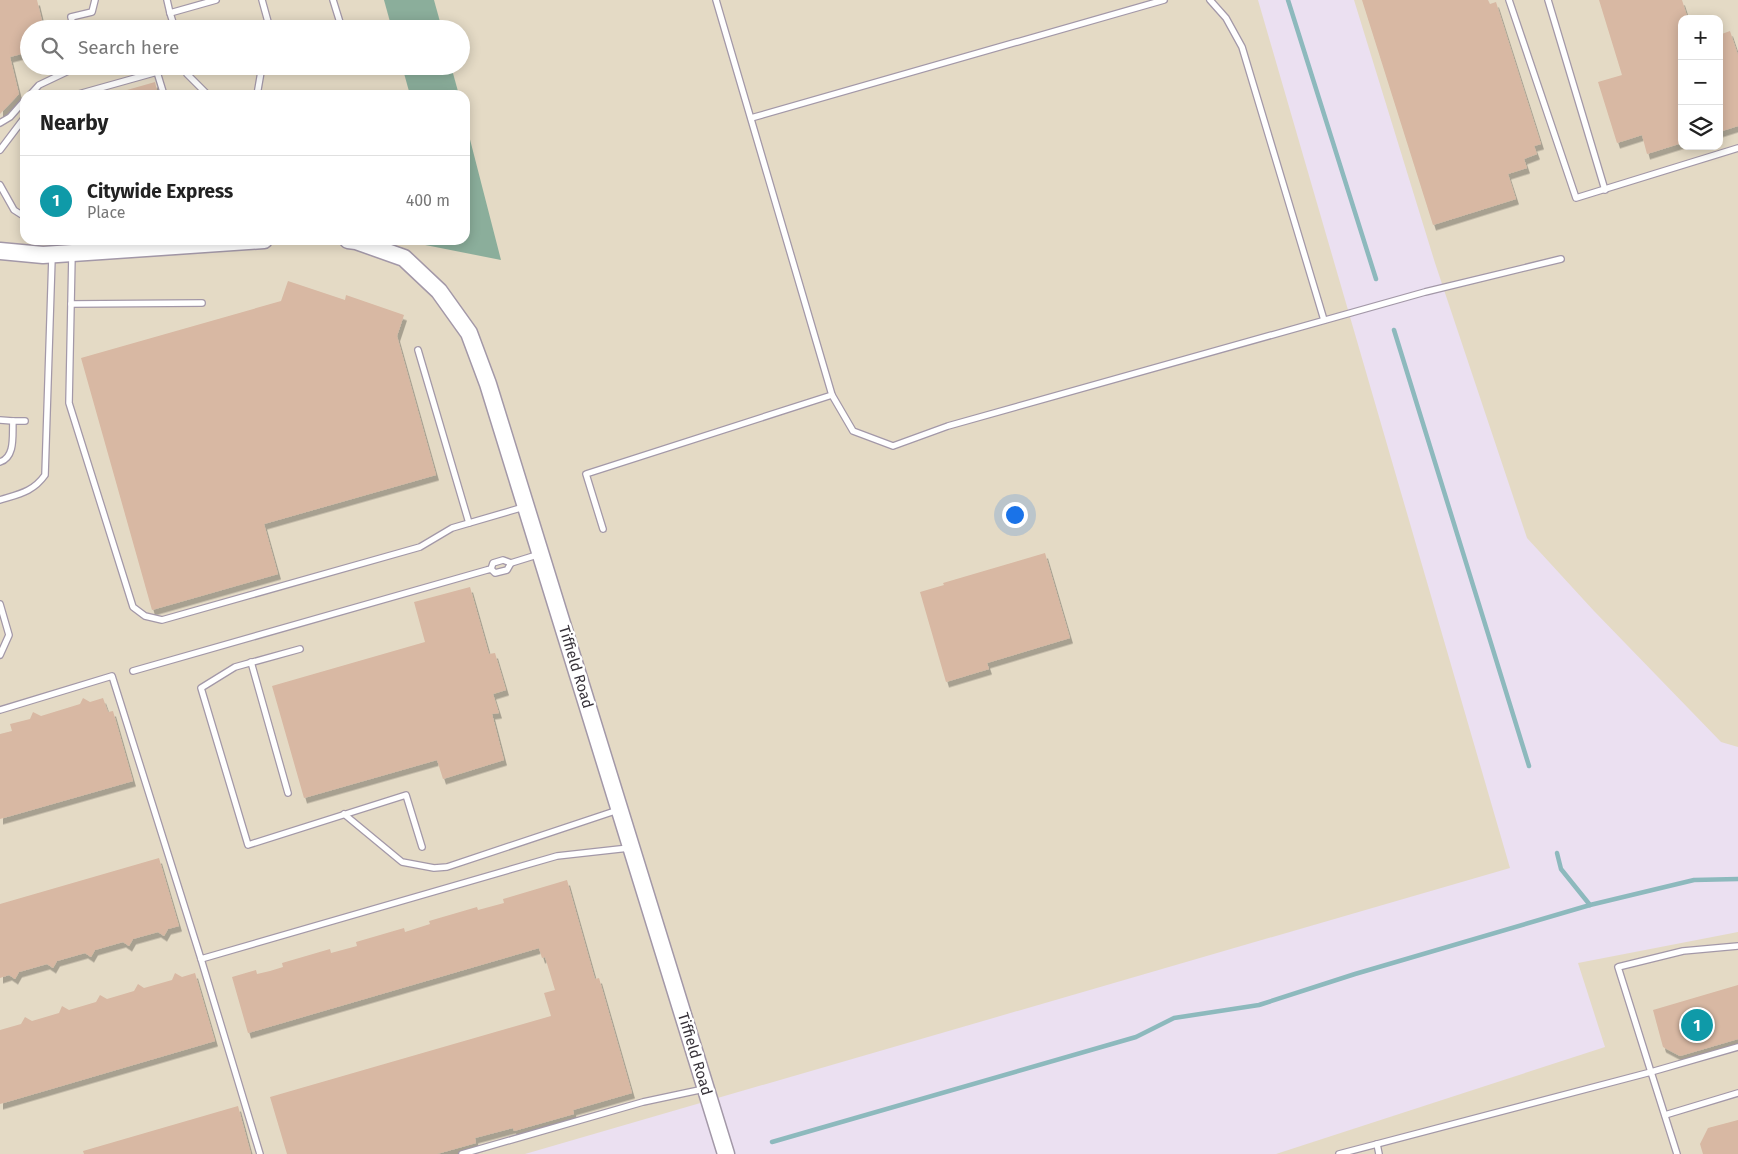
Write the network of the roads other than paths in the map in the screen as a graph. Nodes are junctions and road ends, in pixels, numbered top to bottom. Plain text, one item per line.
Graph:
1 (95, 0) edge
2 (167, 0) edge
3 (216, 0) edge
4 (262, 0) edge
5 (333, 0) edge
6 (716, 0) edge
7 (1164, 0) edge
8 (1210, 0) edge
9 (1509, 0) edge
10 (1548, 0) edge
11 (170, 13) junction
12 (72, 20) edge
13 (172, 20) edge
14 (268, 20) edge
15 (339, 20) edge
16 (60, 75) edge
17 (146, 75) edge
18 (158, 75) edge
19 (188, 75) edge
20 (261, 75) edge
21 (34, 90) edge
22 (93, 90) edge
23 (162, 90) edge
24 (203, 90) edge
25 (259, 90) edge
26 (20, 106) edge
27 (751, 118) junction
28 (0, 123) edge
29 (20, 124) edge
30 (1738, 148) edge
31 (0, 150) edge
32 (0, 185) edge
33 (1605, 190) junction
34 (20, 214) edge
35 (158, 245) edge
36 (367, 245) edge
37 (0, 251) edge
38 (72, 254) junction
39 (52, 255) junction
40 (1561, 258) dead end
41 (202, 303) dead end
42 (71, 304) junction
43 (1324, 320) junction
44 (418, 350) dead end
45 (832, 395) junction
46 (0, 420) edge
47 (13, 421) junction
48 (25, 421) dead end
49 (0, 462) edge
50 (0, 500) edge
51 (526, 506) junction
52 (469, 523) junction
53 (602, 529) dead end
54 (540, 554) junction
55 (510, 563) junction
56 (491, 569) junction
57 (0, 604) edge
58 (300, 649) dead end
59 (0, 655) edge
60 (251, 662) junction
61 (133, 670) dead end
62 (0, 710) edge
63 (288, 793) dead end
64 (620, 809) junction
65 (344, 814) junction
66 (422, 847) dead end
67 (632, 848) junction
68 (1738, 946) edge
69 (201, 959) junction
70 (1738, 1047) edge
71 (1651, 1072) junction
72 (706, 1089) junction
73 (1738, 1093) edge
74 (1665, 1115) junction
75 (1377, 1144) junction
76 (260, 1154) edge
77 (462, 1154) edge
78 (726, 1154) edge
79 (1340, 1154) edge
80 (1380, 1154) edge
81 (1677, 1154) edge

1 - 12 lane
2 - 11 lane
3 - 11 lane
4 - 14 lane
5 - 15 lane
6 - 27 lane
7 - 27 lane
8 - 43 lane
9 - 33 lane
10 - 33 lane
11 - 13 lane
16 - 21 lane
17 - 22 lane
18 - 23 lane
19 - 24 lane
20 - 25 lane
26 - 28 lane
27 - 45 lane
29 - 31 lane
30 - 33 lane
32 - 34 lane
35 - 38 street
36 - 51 street, Tiffield Road
37 - 39 street
38 - 39 street
38 - 42 lane
39 - 50 lane
40 - 43 lane
41 - 42 lane
42 - 52 lane
43 - 45 lane
44 - 52 lane
45 - 53 lane
46 - 47 lane
47 - 48 lane
47 - 49 lane
51 - 52 lane
51 - 54 street, Tiffield Road
54 - 55 lane
54 - 64 street, Tiffield Road
55 - 56 lane
55 - 56 lane
56 - 61 lane
57 - 59 lane
58 - 60 lane
60 - 63 lane
60 - 65 lane
62 - 69 lane
64 - 65 lane
64 - 67 street, Tiffield Road
65 - 66 lane
67 - 69 lane
67 - 72 street, Tiffield Road
68 - 71 lane
69 - 76 lane
70 - 71 lane
71 - 74 lane
71 - 75 lane
72 - 77 lane
72 - 78 street, Tiffield Road
73 - 74 lane
74 - 81 lane
75 - 79 lane
75 - 80 lane

